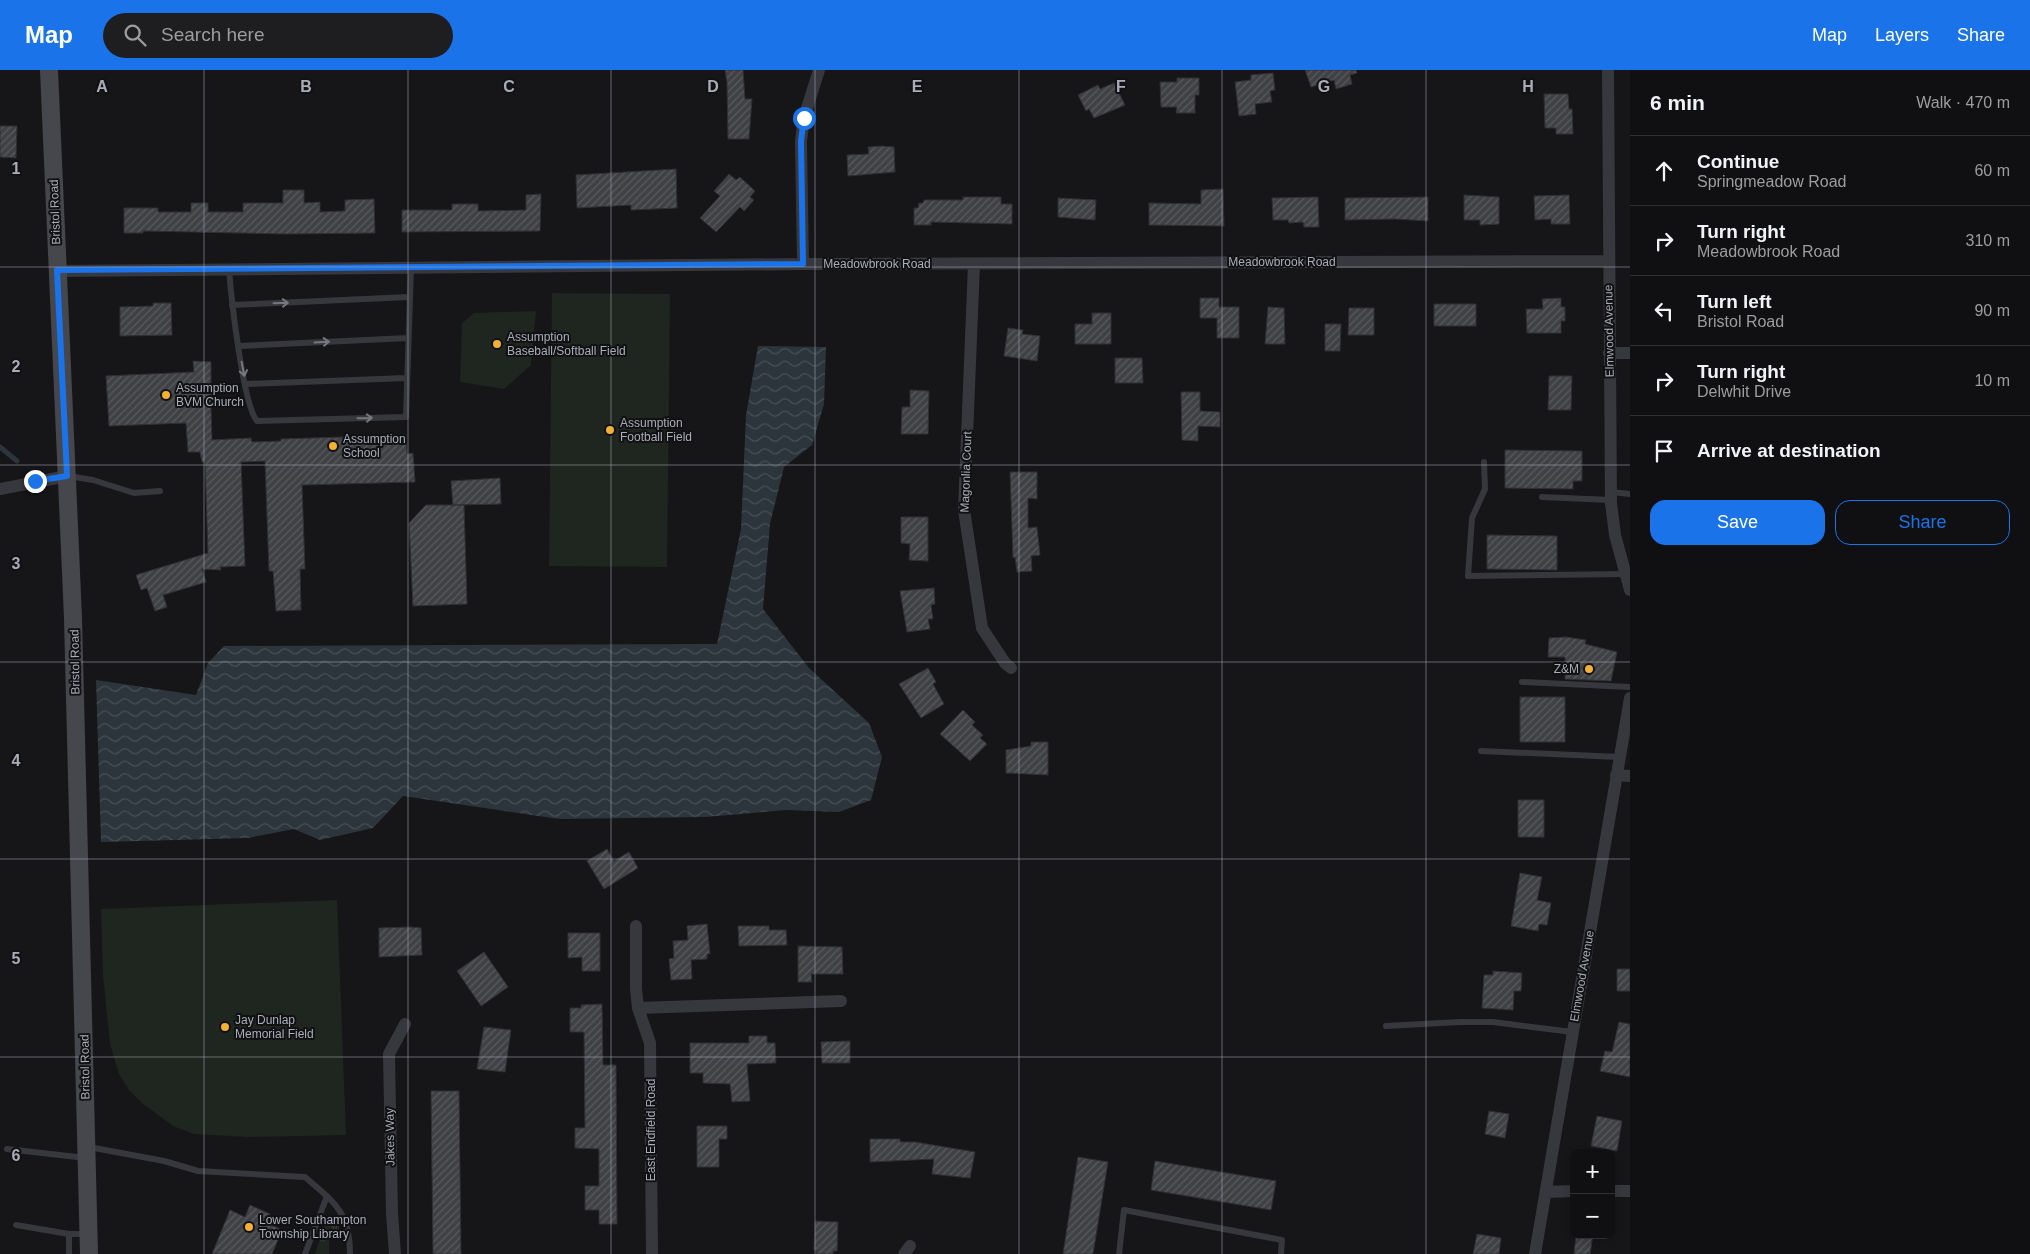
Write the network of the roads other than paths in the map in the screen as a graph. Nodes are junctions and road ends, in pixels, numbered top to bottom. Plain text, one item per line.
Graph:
1 (49, 70) edge
2 (819, 70) edge
3 (1608, 70) edge
4 (1608, 262) junction
5 (803, 264) junction
6 (974, 264) junction
7 (411, 266) junction
8 (229, 269) junction
9 (57, 270) junction
10 (409, 297) junction
11 (232, 305) junction
12 (408, 338) junction
13 (239, 346) junction
14 (1609, 353) junction
15 (1630, 353) edge
16 (406, 378) junction
17 (246, 384) junction
18 (1484, 462) dead end
19 (67, 476) junction
20 (0, 489) edge
21 (160, 491) dead end
22 (1630, 494) edge
23 (1611, 496) junction
24 (1542, 497) dead end
25 (1628, 574) edge
26 (1630, 590) edge
27 (1011, 668) dead end
28 (1522, 682) dead end
29 (1630, 687) edge
30 (1630, 698) edge
31 (1481, 751) dead end
32 (1619, 757) junction
33 (1616, 776) junction
34 (1630, 776) edge
35 (636, 926) dead end
36 (841, 1001) dead end
37 (638, 1008) junction
38 (405, 1024) dead end
39 (1386, 1026) dead end
40 (1572, 1032) junction
41 (6, 1149) dead end
42 (87, 1152) junction
43 (1570, 1191) edge
44 (1615, 1191) edge
45 (1630, 1191) edge
46 (1546, 1192) junction
47 (327, 1196) junction
48 (16, 1225) dead end
49 (69, 1234) junction
50 (89, 1234) junction
51 (69, 1254) edge
52 (89, 1254) edge
53 (305, 1254) edge
54 (350, 1254) edge
55 (395, 1254) edge
56 (652, 1254) edge
57 (1119, 1254) edge
58 (1281, 1254) edge
59 (1535, 1254) edge

1 - 9 main road, Bristol Road
2 - 5 street
3 - 4 street, Elmwood Avenue
4 - 6 street, Meadowbrook Road
4 - 14 street, Elmwood Avenue
5 - 6 street, Meadowbrook Road
5 - 7 street, Meadowbrook Road
6 - 27 street, Magonlia Court
7 - 8 street, Meadowbrook Road
7 - 10 lane
8 - 9 street, Meadowbrook Road
8 - 11 lane
9 - 19 main road, Bristol Road
11 -> 10 lane
10 - 12 lane
11 - 13 lane
13 -> 12 lane
12 - 16 lane
13 -> 17 lane
14 - 15 street
14 - 23 street, Elmwood Avenue
16 - 17 lane
17 -> 16 lane
18 - 25 lane
19 - 20 street
19 - 21 lane
19 - 42 main road, Bristol Road
22 - 23 lane
23 - 24 lane
23 - 25 street, Elmwood Avenue
25 - 26 street, Elmwood Avenue
28 - 29 lane
30 - 32 street, Elmwood Avenue
31 - 32 lane
32 - 33 street, Elmwood Avenue
33 - 34 street
33 - 40 street, Elmwood Avenue
35 - 37 street, East Endfield Road
36 - 37 street
37 - 56 street, East Endfield Road
38 - 55 street, Jakes Way
39 - 40 lane
40 - 46 street, Elmwood Avenue
41 - 42 lane
42 - 47 lane
42 - 50 main road, Bristol Road
43 - 46 street
44 - 45 street
46 - 59 street, Elmwood Avenue
47 - 53 lane
47 - 54 lane
48 - 49 lane
49 - 50 lane
49 - 51 lane
50 - 52 main road, Bristol Road
57 - 58 lane

